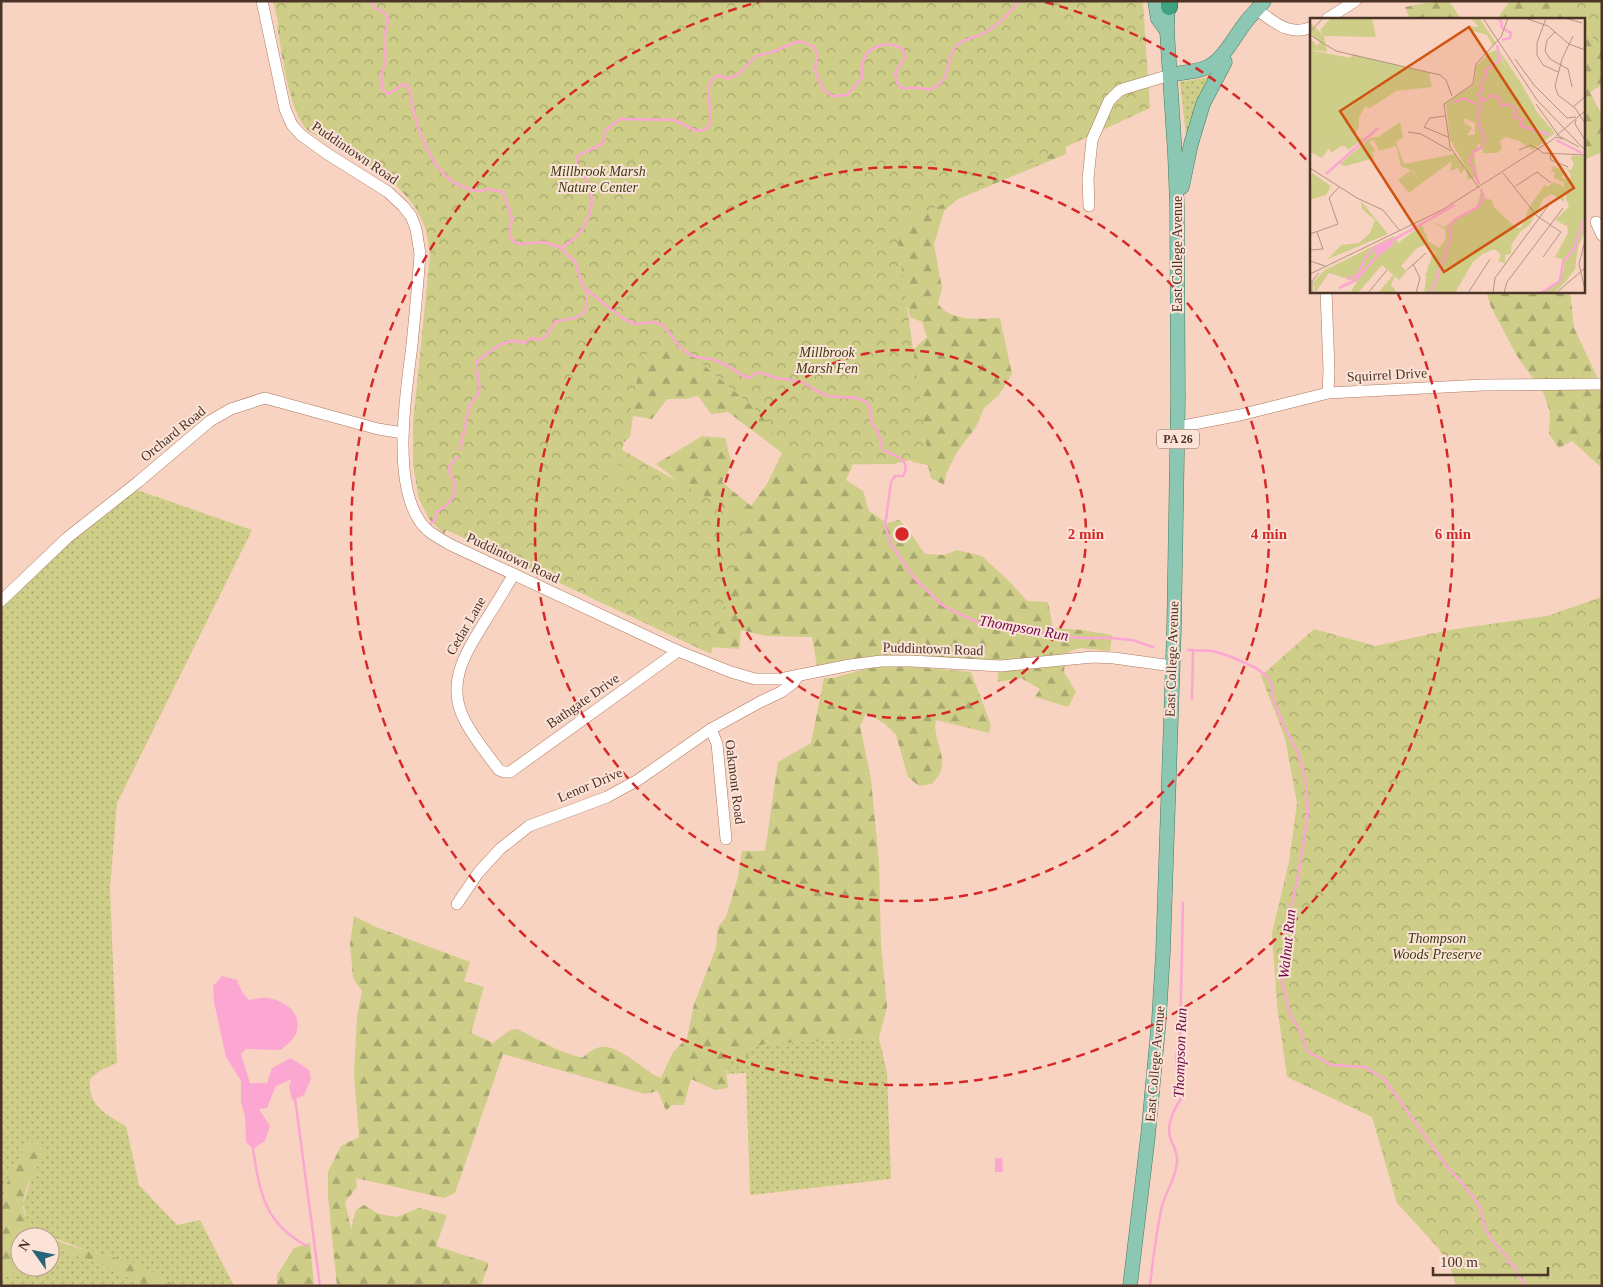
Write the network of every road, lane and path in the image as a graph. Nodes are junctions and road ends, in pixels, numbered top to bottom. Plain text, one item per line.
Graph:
1 (262, 1) edge
2 (1355, 1) edge
3 (1165, 3) edge
4 (1258, 8) edge
5 (1329, 18) edge
6 (1310, 28) edge
7 (1225, 62) junction
8 (1170, 76) junction
9 (1089, 206) dead end
10 (1176, 212) junction
11 (1596, 222) dead end
12 (1602, 235) edge
13 (1326, 292) edge
14 (1602, 384) edge
15 (1328, 394) junction
16 (1178, 427) junction
17 (403, 433) junction
18 (514, 574) junction
19 (1, 601) edge
20 (678, 651) junction
21 (1172, 666) junction
22 (799, 675) junction
23 (711, 729) junction
24 (504, 772) joint
25 (726, 839) dead end
26 (457, 904) dead end
27 (1130, 1286) edge

1 - 17 street, Puddintown Road
2 - 5 street
3 - 8 main road, East College Avenue / PA 26
4 - 6 street
4 - 7 main road
4 - 8 main road
7 - 8 main road
7 - 10 main road
8 - 9 street
8 - 10 main road, East College Avenue / PA 26
10 - 16 main road, East College Avenue / PA 26
11 - 12 street
13 - 15 street
14 - 15 street, Squirrel Drive
15 - 16 street, Squirrel Drive
16 - 21 main road, East College Avenue / PA 26
17 - 18 street, Puddintown Road
17 - 19 street, Orchard Road
18 - 20 street, Puddintown Road
18 - 24 street, Cedar Lane
20 - 22 street, Puddintown Road
20 - 24 street, Bathgate Drive
21 - 22 street, Puddintown Road
21 - 27 main road, East College Avenue / PA 26
22 - 23 street, Lenor Drive
23 - 25 street, Oakmont Road
23 - 26 street, Lenor Drive

